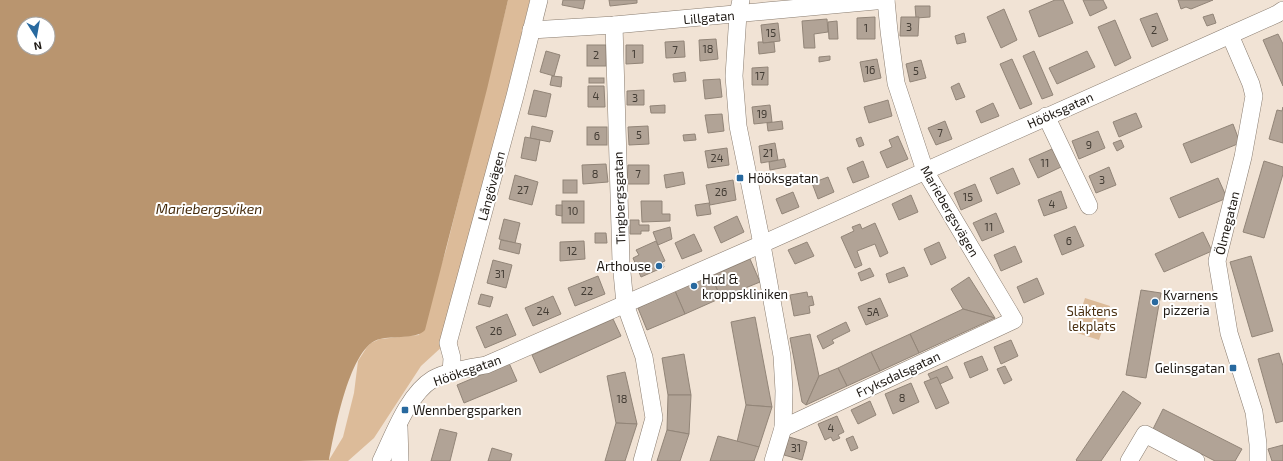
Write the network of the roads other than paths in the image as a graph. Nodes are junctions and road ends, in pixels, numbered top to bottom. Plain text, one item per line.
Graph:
1 (538, 0) edge
2 (886, 0) edge
3 (739, 7) edge
4 (1281, 12) edge
5 (614, 26) junction
6 (531, 30) junction
7 (1230, 35) junction
8 (1046, 116) junction
9 (925, 170) junction
10 (1089, 206) dead end
11 (762, 244) junction
12 (625, 304) junction
13 (1014, 320) joint
14 (451, 373) junction
15 (399, 424) junction
16 (782, 428) junction
17 (380, 461) edge
18 (400, 461) edge
19 (642, 461) edge
20 (773, 461) edge
21 (1129, 461) edge
22 (1196, 461) edge
23 (1258, 461) edge

1 - 6 street, Långövägen
2 - 3 street, Lillgatan
2 - 9 street, Mariebergsvägen
3 - 5 street, Lillgatan
3 - 11 street
4 - 7 street, Hööksgatan
5 - 6 street, Lillgatan
5 - 12 street, Tingbergsgatan
6 - 14 street, Långövägen
7 - 8 street, Hööksgatan
7 - 23 street, Ölmegatan
8 - 9 street, Hööksgatan
8 - 10 street
9 - 11 street, Hööksgatan
9 - 13 street, Mariebergsvägen
11 - 12 street, Hööksgatan
11 - 16 street
12 - 14 street, Hööksgatan
12 - 19 street, Tingbergsgatan
13 - 16 street, Fryksdalsgatan
14 - 15 street, Hööksgatan
15 - 17 street, Hööksgatan
15 - 18 street, Hööksgatan
16 - 20 street
21 - 22 street

